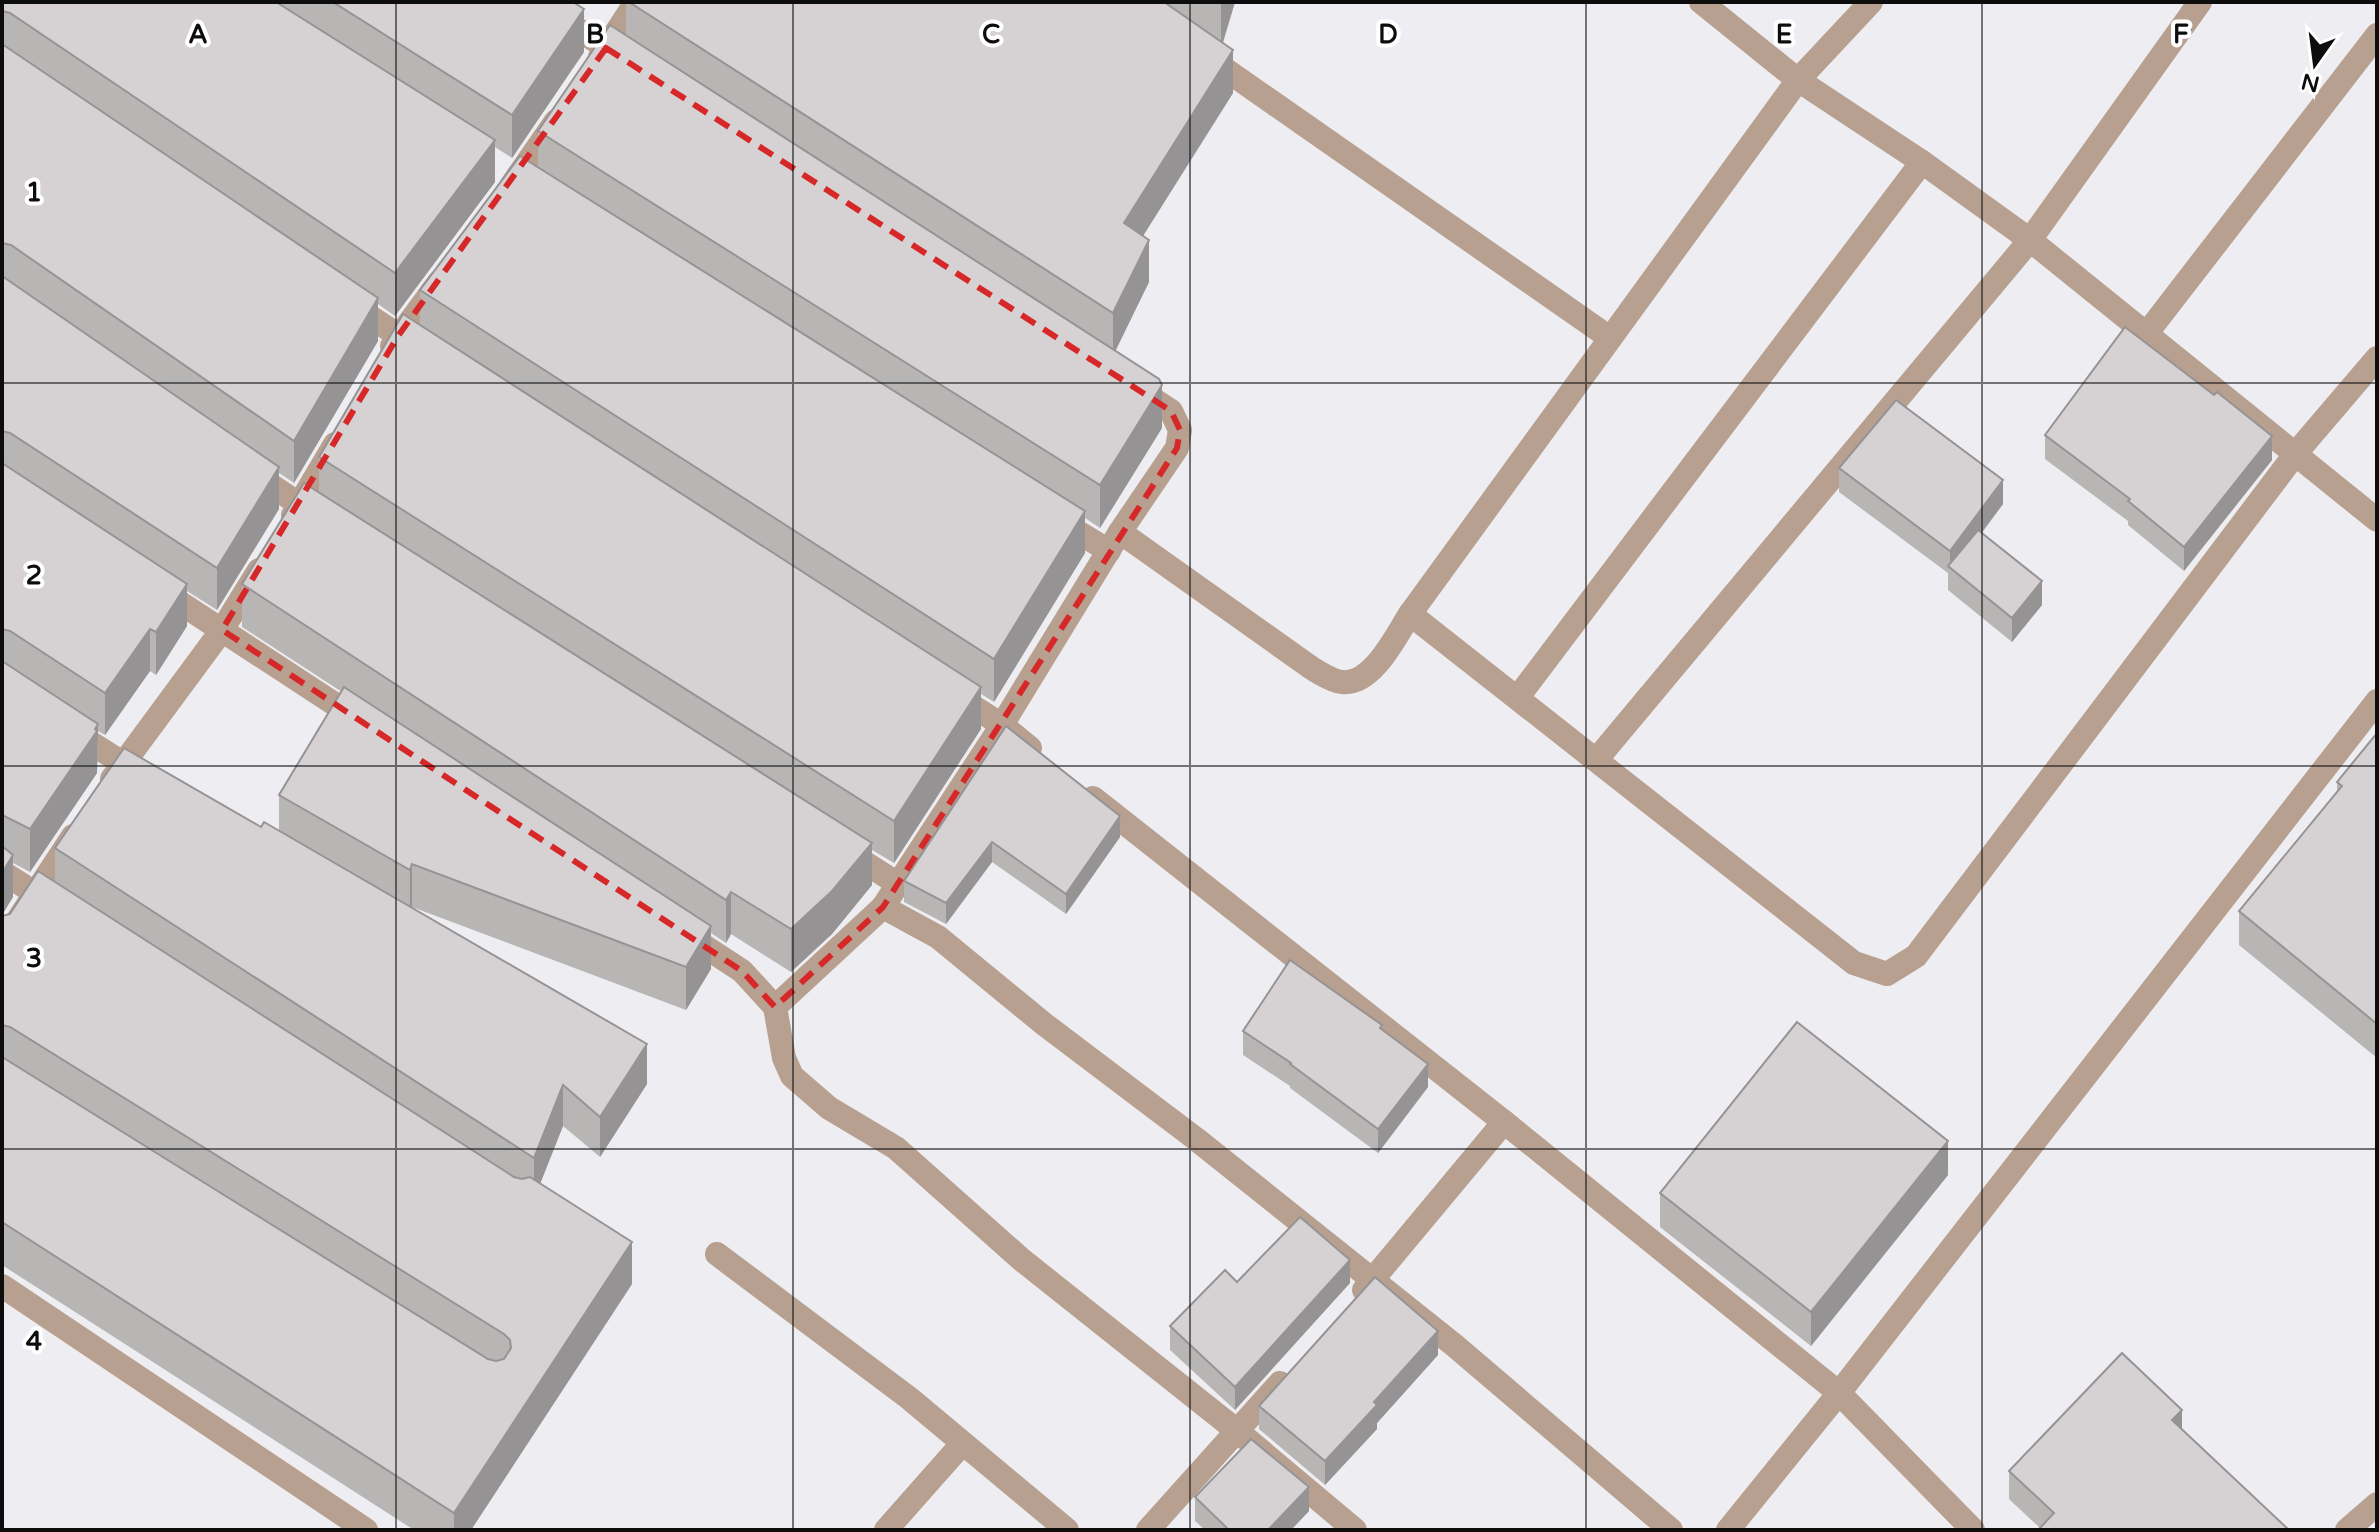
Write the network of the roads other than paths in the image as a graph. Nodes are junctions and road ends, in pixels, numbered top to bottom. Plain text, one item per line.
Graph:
1 (535, 2) edge
2 (636, 2) edge
3 (1701, 2) edge
4 (1871, 2) edge
5 (2200, 2) edge
6 (2377, 35) edge
7 (1192, 46) edge
8 (606, 48) junction
9 (647, 73) edge
10 (588, 74) edge
11 (1798, 80) junction
12 (570, 100) edge
13 (1922, 162) junction
14 (498, 203) edge
15 (2030, 240) junction
16 (453, 263) edge
17 (332, 291) edge
18 (2147, 333) junction
19 (398, 336) junction
20 (1610, 338) junction
21 (2377, 358) edge
22 (383, 362) edge
23 (439, 362) edge
24 (1117, 376) edge
25 (345, 427) edge
26 (2296, 453) junction
27 (234, 460) edge
28 (299, 505) junction
29 (1041, 509) edge
30 (2377, 520) edge
31 (284, 530) edge
32 (339, 530) edge
33 (1114, 542) junction
34 (268, 555) edge
35 (144, 580) edge
36 (1410, 614) junction
37 (222, 630) junction
38 (935, 682) edge
39 (1518, 697) junction
40 (2377, 701) edge
41 (55, 721) edge
42 (1002, 725) junction
43 (382, 735) edge
44 (1597, 759) junction
45 (122, 764) junction
46 (1052, 765) edge
47 (149, 780) edge
48 (1077, 785) edge
49 (820, 835) edge
50 (2, 872) edge
51 (898, 884) junction
52 (34, 892) junction
53 (883, 907) junction
54 (61, 909) edge
55 (662, 919) edge
56 (2, 944) edge
57 (775, 1007) junction
58 (1504, 1122) junction
59 (717, 1254) dead end
60 (1373, 1280) junction
61 (2, 1286) edge
62 (1352, 1303) edge
63 (1300, 1361) edge
64 (1839, 1393) junction
65 (1236, 1430) junction
66 (962, 1444) junction
67 (2377, 1504) edge
68 (366, 1530) edge
69 (886, 1530) edge
70 (1067, 1530) edge
71 (1148, 1530) edge
72 (1355, 1530) edge
73 (1671, 1530) edge
74 (1728, 1530) edge
75 (1973, 1530) edge
76 (2347, 1530) edge

1 - 8 street
2 - 8 street
3 - 11 street
4 - 11 street
5 - 15 street
6 - 18 street
7 - 20 street
8 - 9 street
8 - 10 street
11 - 13 street
11 - 20 street
12 - 14 street
13 - 15 street
13 - 39 street
15 - 18 street
15 - 44 street
16 - 19 street
17 - 19 street
18 - 26 street
19 - 22 street
19 - 23 street
20 - 36 street
21 - 26 street
24 - 33 street
25 - 28 street
26 - 30 street
26 - 44 street
27 - 28 street
28 - 31 street
28 - 32 street
29 - 33 street
33 - 36 street
33 - 42 street
34 - 37 street
35 - 37 street
36 - 39 street
37 - 43 street
37 - 45 street
38 - 42 street
39 - 44 street
40 - 64 street
41 - 45 street
42 - 46 street
42 - 51 street
45 - 47 street
45 - 52 street
48 - 58 street
49 - 51 street
50 - 52 street
51 - 53 street
52 - 54 street
52 - 56 street
53 - 57 street
53 - 60 street
55 - 57 street
57 - 65 street
58 - 60 street
58 - 64 street
59 - 66 street
60 - 62 street
60 - 73 street
61 - 68 street
63 - 65 street
64 - 74 street
64 - 75 street
65 - 71 street
65 - 72 street
66 - 69 street
66 - 70 street
67 - 76 street

